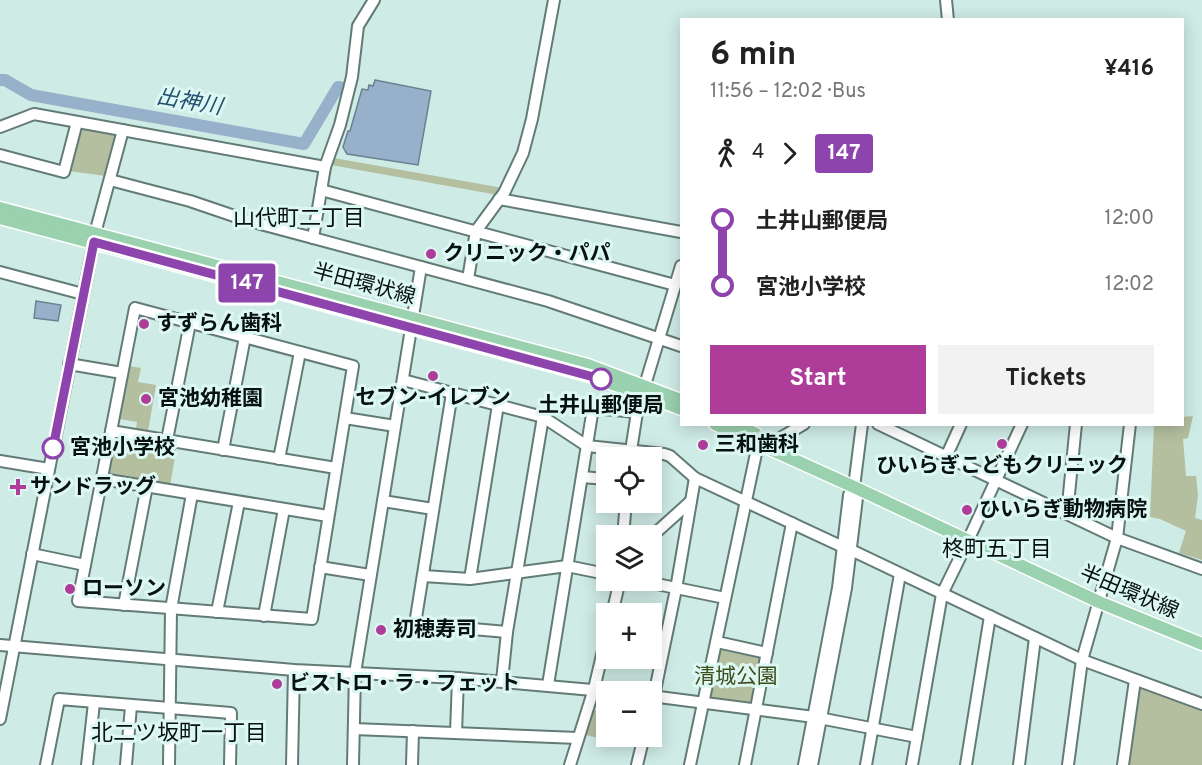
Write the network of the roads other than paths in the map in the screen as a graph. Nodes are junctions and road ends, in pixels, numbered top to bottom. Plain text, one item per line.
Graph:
1 (374, 0) edge
2 (554, 0) edge
3 (946, 0) edge
4 (948, 18) edge
5 (77, 122) junction
6 (0, 127) edge
7 (123, 130) junction
8 (0, 155) edge
9 (325, 166) junction
10 (110, 180) junction
11 (321, 190) junction
12 (500, 199) junction
13 (0, 208) edge
14 (0, 218) edge
15 (476, 231) junction
16 (680, 231) edge
17 (95, 238) junction
18 (313, 238) junction
19 (422, 267) junction
20 (680, 269) edge
21 (0, 272) edge
22 (468, 279) junction
23 (675, 285) junction
24 (83, 294) junction
25 (190, 323) junction
26 (412, 323) junction
27 (245, 338) junction
28 (659, 339) junction
29 (680, 346) edge
30 (300, 352) junction
31 (69, 364) junction
32 (122, 373) junction
33 (403, 380) junction
34 (643, 389) junction
35 (452, 393) junction
36 (680, 400) edge
37 (498, 405) junction
38 (680, 408) edge
39 (636, 412) junction
40 (543, 417) junction
41 (345, 418) junction
42 (395, 426) junction
43 (719, 426) edge
44 (739, 426) edge
45 (801, 426) edge
46 (862, 426) edge
47 (882, 426) edge
48 (960, 426) edge
49 (1021, 426) edge
50 (1076, 426) edge
51 (1130, 426) edge
52 (111, 431) junction
53 (167, 440) junction
54 (758, 444) junction
55 (779, 445) junction
56 (587, 446) junction
57 (632, 447) edge
58 (596, 448) edge
59 (223, 450) junction
60 (662, 454) edge
61 (945, 457) junction
62 (279, 459) junction
63 (0, 462) edge
64 (336, 468) junction
65 (49, 469) junction
66 (582, 477) junction
67 (596, 478) edge
68 (695, 478) junction
69 (102, 479) junction
70 (996, 481) junction
71 (855, 484) junction
72 (147, 486) junction
73 (192, 494) junction
74 (239, 501) junction
75 (383, 501) junction
76 (691, 501) junction
77 (746, 502) junction
78 (284, 509) junction
79 (434, 509) junction
80 (1067, 514) junction
81 (328, 516) junction
82 (792, 524) junction
83 (662, 527) edge
84 (969, 537) junction
85 (1118, 538) junction
86 (847, 549) junction
87 (32, 555) junction
88 (85, 565) junction
89 (567, 566) junction
90 (320, 567) junction
91 (1202, 570) edge
92 (596, 572) edge
93 (517, 573) junction
94 (900, 574) junction
95 (370, 575) junction
96 (423, 576) junction
97 (470, 579) junction
98 (662, 586) edge
99 (676, 589) junction
100 (942, 594) junction
101 (725, 598) junction
102 (1100, 599) junction
103 (124, 605) junction
104 (171, 609) junction
105 (217, 612) junction
106 (264, 615) junction
107 (990, 616) junction
108 (507, 632) junction
109 (1202, 636) edge
110 (1035, 638) junction
111 (717, 642) junction
112 (1202, 644) edge
113 (0, 645) edge
114 (14, 647) junction
115 (767, 653) junction
116 (170, 660) junction
117 (1082, 660) junction
118 (599, 669) edge
119 (294, 670) junction
120 (355, 674) junction
121 (458, 678) junction
122 (1135, 680) junction
123 (502, 681) junction
124 (656, 681) edge
125 (548, 685) junction
126 (594, 689) junction
127 (662, 698) edge
128 (94, 703) junction
129 (703, 703) junction
130 (1202, 704) edge
131 (131, 706) junction
132 (169, 709) junction
133 (756, 709) junction
134 (818, 718) junction
135 (0, 719) edge
136 (872, 728) junction
137 (354, 729) junction
138 (412, 731) junction
139 (456, 733) junction
140 (917, 737) junction
141 (578, 738) junction
142 (641, 747) edge
143 (46, 765) edge
144 (87, 765) edge
145 (126, 765) edge
146 (169, 765) edge
147 (230, 765) edge
148 (292, 765) edge
149 (353, 765) edge
150 (412, 765) edge
151 (570, 765) edge
152 (637, 765) edge
153 (690, 765) edge
154 (745, 765) edge
155 (804, 765) edge
156 (812, 765) edge
157 (866, 765) edge
158 (912, 765) edge
159 (966, 765) edge
160 (1019, 765) edge
161 (1068, 765) edge
162 (1123, 765) edge

1 - 9 street
2 - 12 street
3 - 4 street
5 - 6 street
5 - 7 street
5 - 8 street
7 - 9 street
7 - 10 street
9 - 11 street
10 - 17 street
10 - 18 street
11 - 15 street
11 - 18 street
12 - 15 street
12 - 16 street
13 - 17 main road, 半田環状線
14 - 17 main road, 半田環状線
15 - 22 street
15 - 23 street
17 - 24 street
17 - 26 main road, 半田環状線
18 - 19 street
19 - 22 street
19 - 26 street
20 - 23 street
21 - 24 street
22 - 28 street
23 - 28 street
24 - 31 street
25 - 27 street
25 - 32 street
25 - 53 street
26 - 33 street
26 - 34 main road, 半田環状線
27 - 30 street
27 - 59 street
28 - 29 street
28 - 34 street
30 - 41 street
30 - 62 street
31 - 32 street
31 - 65 street
32 - 52 street
33 - 35 street
33 - 42 street
34 - 36 main road, 半田環状線
34 - 38 main road, 半田環状線
34 - 39 street
35 - 37 street
35 - 79 street
37 - 40 street
37 - 97 street
39 - 56 street
39 - 57 street
40 - 56 street
40 - 93 street
41 - 42 street
41 - 64 street
42 - 75 street
43 - 54 main road, 半田環状線
44 - 55 main road, 半田環状線
45 - 55 street
46 - 71 street
47 - 61 street
48 - 61 street
49 - 70 street
50 - 80 street
51 - 85 street
52 - 53 street
52 - 69 street
53 - 59 street
54 - 71 main road, 半田環状線
54 - 77 street
55 - 71 main road, 半田環状線
56 - 58 street
56 - 66 street
59 - 62 street
60 - 68 street
61 - 70 street
62 - 64 street
63 - 65 street
64 - 81 street
65 - 87 street
66 - 67 street
66 - 89 street
68 - 76 street
68 - 77 street
69 - 72 street
69 - 88 street
70 - 80 street
70 - 84 street
71 - 84 main road, 半田環状線
71 - 86 street
72 - 73 street
72 - 103 street
73 - 74 street
73 - 104 street
74 - 78 street
74 - 105 street
75 - 79 street
75 - 95 street
76 - 83 street
76 - 99 street
77 - 82 street
77 - 101 street
78 - 81 street
78 - 106 street
79 - 96 street
80 - 85 street
81 - 90 street
82 - 86 street
82 - 115 street
84 - 100 street
84 - 102 main road, 半田環状線
85 - 91 street
85 - 102 street
86 - 94 street
86 - 134 street
87 - 88 street
87 - 114 street
88 - 103 street
89 - 92 street
89 - 93 street
89 - 125 street
90 - 95 street
90 - 106 street
93 - 97 street
93 - 108 street
94 - 100 street
94 - 136 street
95 - 120 street
96 - 97 street
96 - 108 street
98 - 99 street
99 - 101 street
99 - 124 street
100 - 107 street
100 - 140 street
101 - 111 street
102 - 109 main road, 半田環状線
102 - 112 main road, 半田環状線
102 - 117 street
103 - 104 street
104 - 105 street
104 - 116 street
105 - 106 street
107 - 110 street
107 - 159 street
108 - 123 street
110 - 117 street
110 - 160 street
111 - 115 street
111 - 129 street
113 - 114 street
114 - 116 street
114 - 135 street
115 - 133 street
116 - 119 street
116 - 132 street
117 - 122 street
117 - 161 street
118 - 126 street
119 - 120 street
119 - 148 street
120 - 121 street
120 - 137 street
121 - 123 street
121 - 139 street
122 - 130 street
122 - 162 street
123 - 125 street
125 - 126 street
126 - 141 street
127 - 129 street
128 - 131 street
128 - 143 street
128 - 144 street
129 - 133 street
129 - 153 street
131 - 132 street
131 - 145 street
132 - 146 street
132 - 147 street
133 - 134 street
133 - 154 street
134 - 136 street
134 - 155 street
134 - 156 street
136 - 140 street
136 - 157 street
137 - 138 street
137 - 149 street
138 - 139 street
138 - 150 street
139 - 141 street
140 - 158 street
141 - 151 street
142 - 152 street

